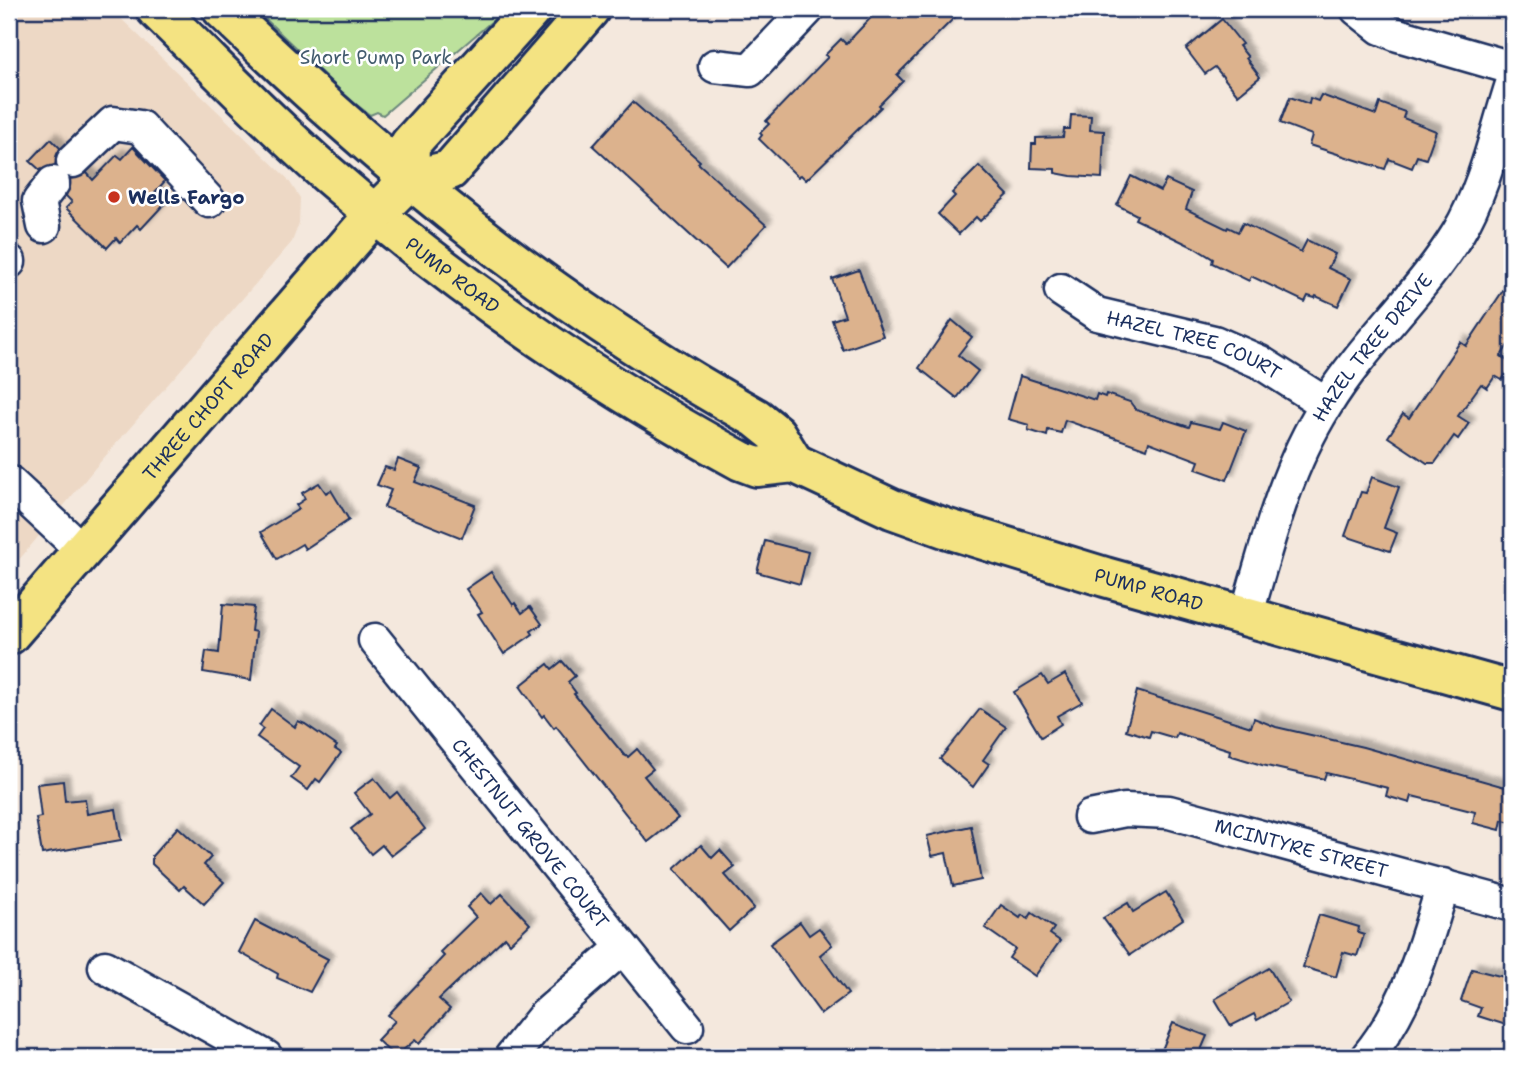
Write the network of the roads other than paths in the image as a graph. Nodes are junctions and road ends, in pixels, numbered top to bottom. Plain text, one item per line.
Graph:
1 (156, 9) edge
2 (222, 9) edge
3 (532, 9) edge
4 (590, 9) edge
5 (808, 9) edge
6 (1356, 9) edge
7 (715, 66) dead end
8 (1512, 68) edge
9 (1512, 84) edge
10 (409, 180) junction
11 (209, 201) dead end
12 (375, 214) junction
13 (44, 226) dead end
14 (1060, 290) dead end
15 (1326, 404) junction
16 (794, 463) junction
17 (9, 482) edge
18 (82, 550) junction
19 (1246, 617) junction
20 (9, 635) edge
21 (375, 640) dead end
22 (1512, 691) edge
23 (1090, 817) dead end
24 (1443, 885) junction
25 (1512, 905) edge
26 (622, 948) junction
27 (105, 967) dead end
28 (687, 1027) dead end
29 (266, 1057) edge
30 (511, 1057) edge
31 (1367, 1057) edge

1 - 12 main road, PUMP ROAD
2 - 10 main road
3 - 10 main road
4 - 10 main road
5 - 7 street
6 - 8 street
9 - 15 street, HAZEL TREE DRIVE
10 - 12 main road, THREE CHOPT ROAD
10 - 16 main road
11 - 13 street
12 - 16 main road, PUMP ROAD
12 - 18 main road, THREE CHOPT ROAD
14 - 15 street, HAZEL TREE COURT
15 - 19 street, HAZEL TREE DRIVE
16 - 19 main road, PUMP ROAD
17 - 18 street
18 - 20 main road, THREE CHOPT ROAD
19 - 22 main road, PUMP ROAD
21 - 26 street, CHESTNUT GROVE COURT
23 - 24 street, MCINTYRE STREET
24 - 25 street, MCINTYRE STREET
24 - 31 street
26 - 28 street, CHESTNUT GROVE COURT
26 - 30 street
27 - 29 street

